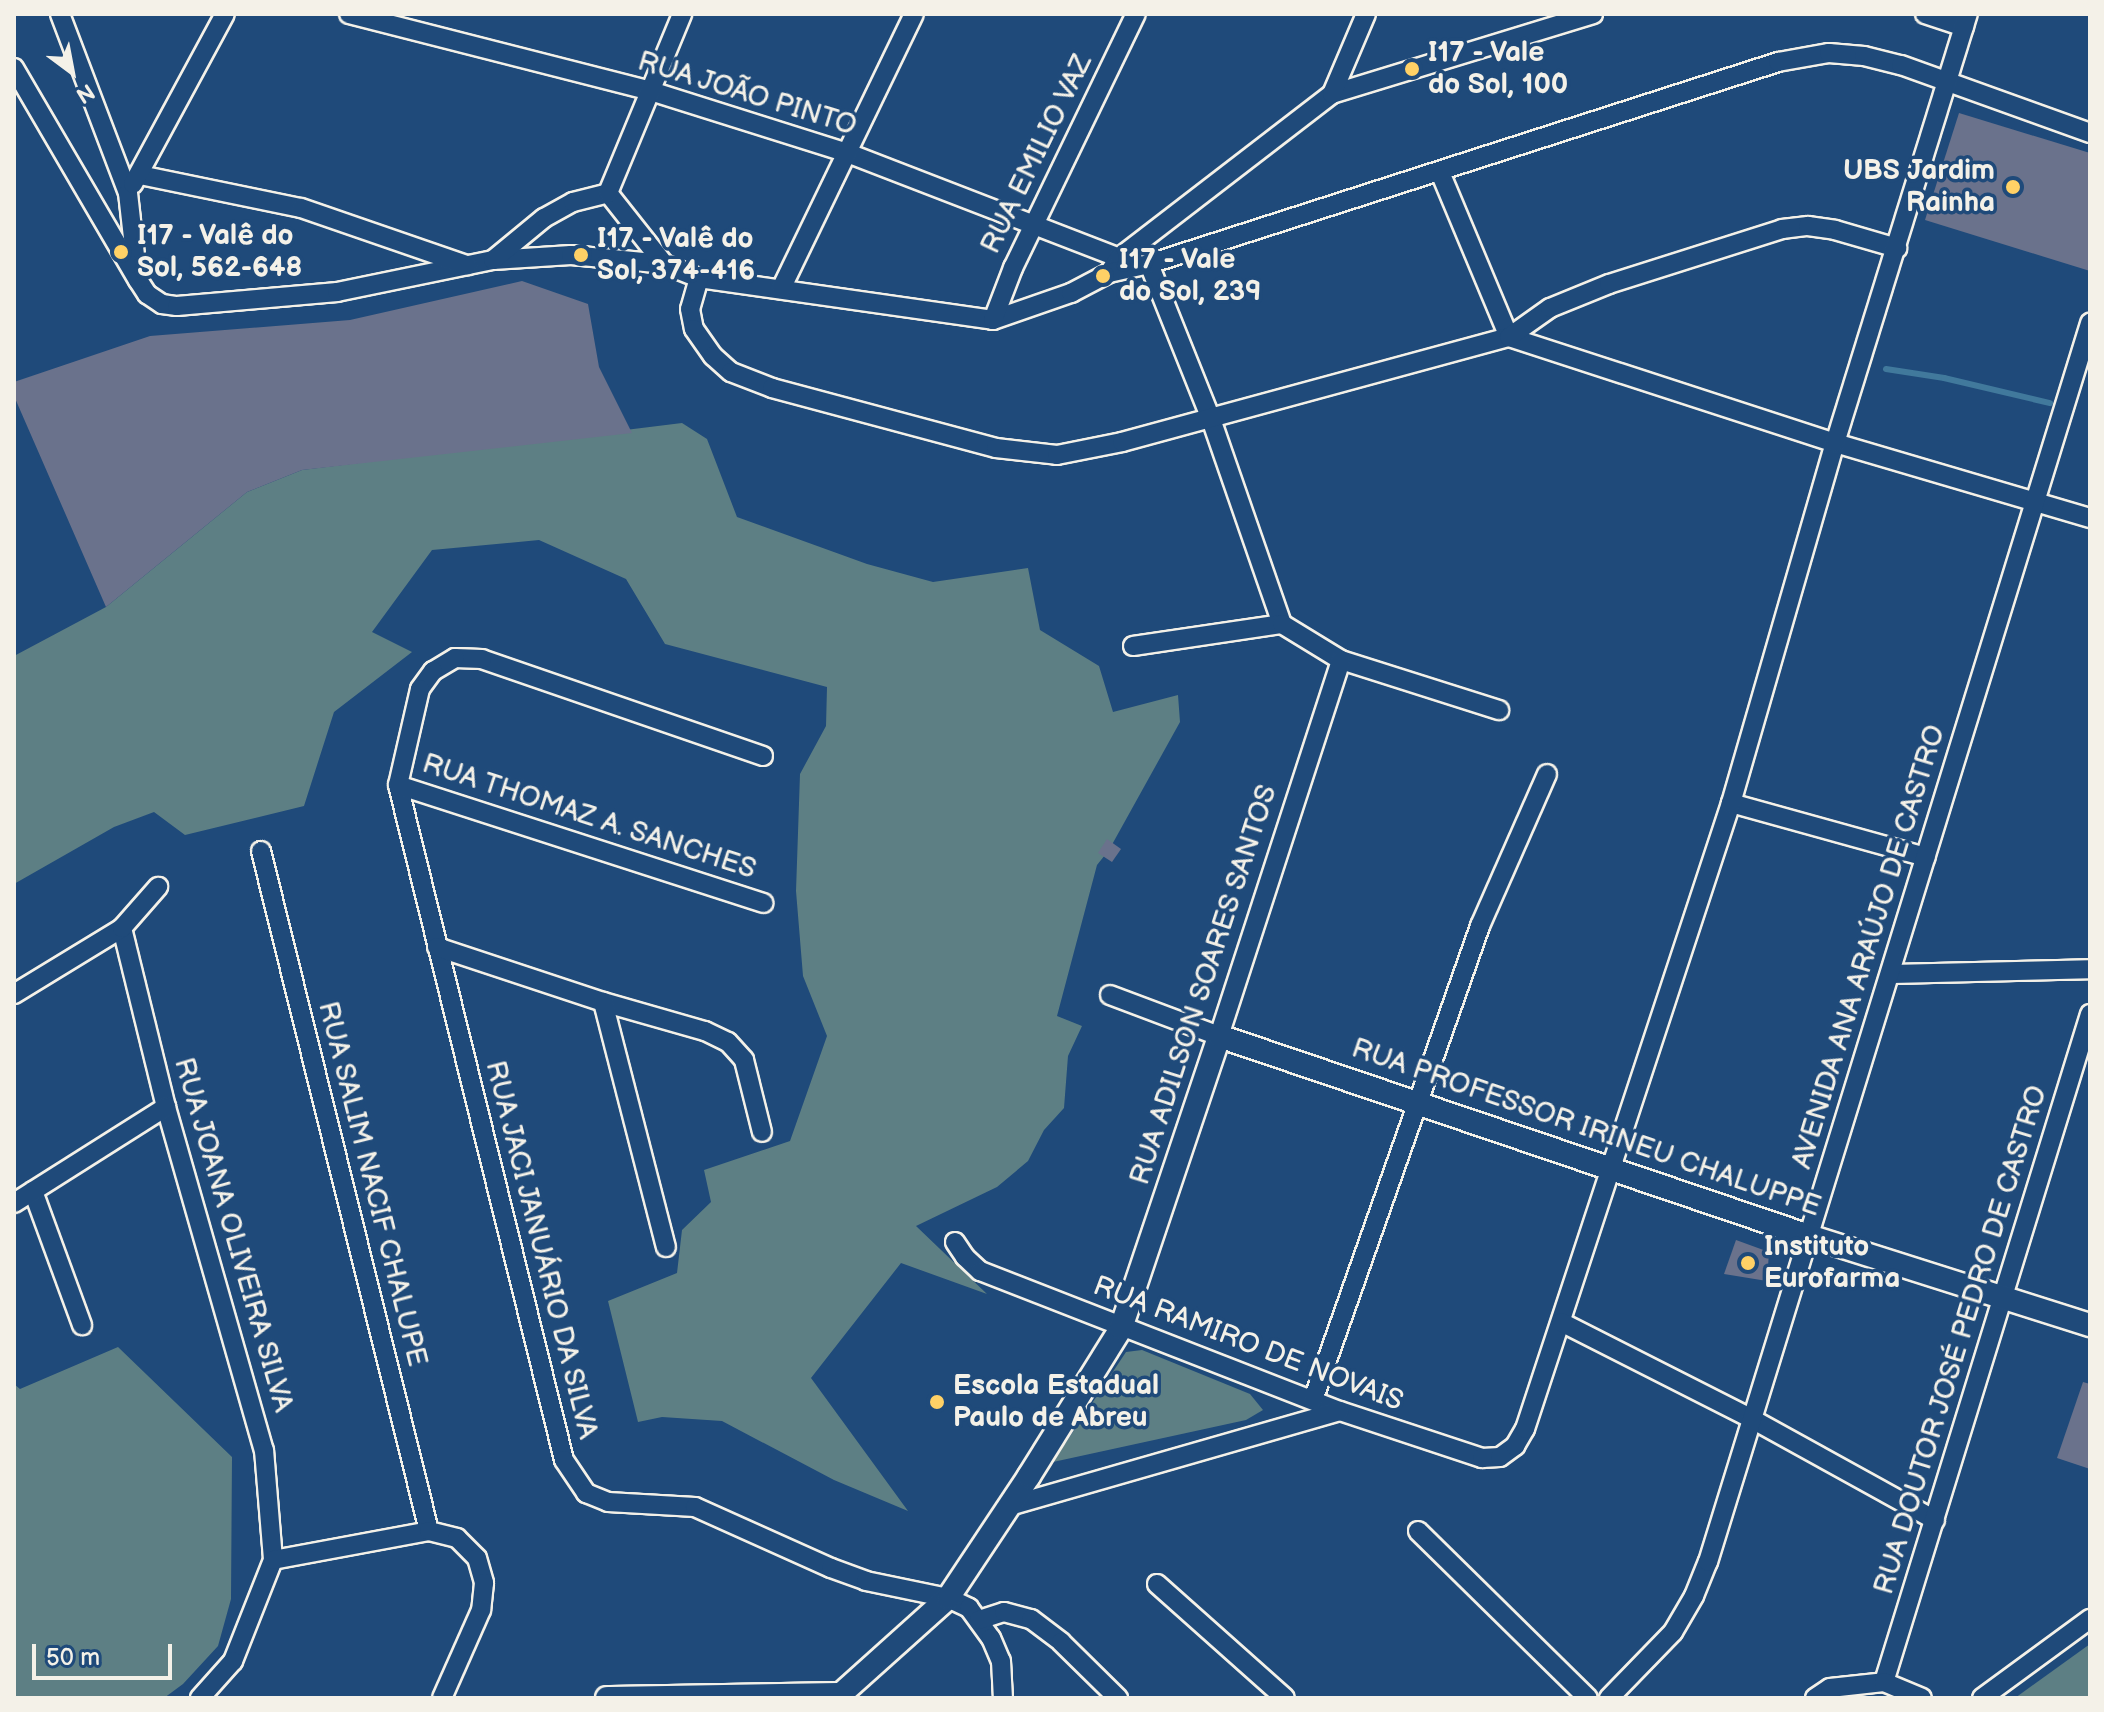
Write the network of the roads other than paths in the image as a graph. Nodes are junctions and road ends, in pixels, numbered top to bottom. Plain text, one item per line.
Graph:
1 (60, 14) edge
2 (225, 14) edge
3 (349, 14) edge
4 (682, 14) edge
5 (914, 14) edge
6 (1136, 14) edge
7 (1366, 14) edge
8 (1593, 14) edge
9 (1925, 14) edge
10 (1966, 21) edge
11 (14, 68) edge
12 (1948, 82) junction
13 (651, 91) junction
14 (1332, 94) junction
15 (2090, 133) edge
16 (845, 152) junction
17 (1440, 172) junction
18 (140, 175) junction
19 (128, 193) junction
20 (608, 193) junction
21 (1036, 224) junction
22 (1897, 248) junction
23 (493, 260) junction
24 (664, 264) junction
25 (1149, 264) junction
26 (1114, 265) junction
27 (469, 266) junction
28 (699, 278) junction
29 (138, 280) junction
30 (781, 289) junction
31 (993, 320) junction
32 (2090, 323) edge
33 (1509, 337) junction
34 (1211, 419) junction
35 (1835, 443) junction
36 (2035, 501) junction
37 (2090, 518) edge
38 (1282, 624) junction
39 (1133, 646) dead end
40 (1341, 660) junction
41 (1499, 710) dead end
42 (763, 756) dead end
43 (1547, 774) dead end
44 (398, 785) junction
45 (1731, 803) junction
46 (261, 851) dead end
47 (1926, 857) junction
48 (158, 887) dead end
49 (763, 903) dead end
50 (122, 928) junction
51 (437, 947) junction
52 (2090, 969) edge
53 (1891, 974) junction
54 (14, 994) edge
55 (1110, 995) dead end
56 (603, 1002) junction
57 (2090, 1014) edge
58 (1219, 1036) junction
59 (1416, 1102) junction
60 (166, 1107) junction
61 (762, 1132) dead end
62 (1611, 1168) junction
63 (33, 1191) junction
64 (14, 1203) edge
65 (1809, 1236) junction
66 (955, 1242) dead end
67 (666, 1247) dead end
68 (2002, 1299) junction
69 (1561, 1322) junction
70 (82, 1325) dead end
71 (2090, 1325) edge
72 (1121, 1328) junction
73 (1313, 1400) junction
74 (1340, 1411) junction
75 (1752, 1419) junction
76 (1009, 1506) junction
77 (1935, 1520) junction
78 (429, 1531) junction
79 (1418, 1531) dead end
80 (273, 1560) junction
81 (1157, 1584) dead end
82 (948, 1598) junction
83 (2090, 1619) edge
84 (979, 1620) junction
85 (1884, 1682) junction
86 (838, 1696) edge
87 (200, 1698) edge
88 (442, 1698) edge
89 (607, 1698) edge
90 (1003, 1698) edge
91 (1118, 1698) edge
92 (1285, 1698) edge
93 (1588, 1698) edge
94 (1609, 1698) edge
95 (1815, 1698) edge
96 (1922, 1698) edge
97 (1982, 1698) edge

1 - 19 street
2 - 18 street
3 - 13 street, RUA JOÃO PINTO
4 - 13 street
5 - 16 street
6 - 21 street, RUA EMILIO VAZ
7 - 14 street
8 - 14 street
9 - 10 street
10 - 12 street
11 - 29 street
12 - 15 street
12 - 17 street
12 - 22 street
13 - 16 street, RUA JOÃO PINTO
13 - 20 street
14 - 26 street
16 - 21 street, RUA JOÃO PINTO
16 - 30 street
17 - 25 street
17 - 33 street
18 - 19 street
18 - 27 street
19 - 29 street
20 - 23 street
20 - 24 street
21 - 26 street, RUA JOÃO PINTO
21 - 31 street, RUA EMILIO VAZ
22 - 33 street
22 - 35 street
23 - 24 street
23 - 27 street
24 - 28 street
25 - 26 street
25 - 34 street
26 - 31 street
27 - 29 street
28 - 30 street
28 - 34 street
30 - 31 street
32 - 36 street, AVENIDA ANA ARAÚJO DE CASTRO
33 - 34 street
33 - 35 street
34 - 38 street
35 - 36 street
35 - 45 street
36 - 37 street
36 - 47 street, AVENIDA ANA ARAÚJO DE CASTRO
38 - 39 street
38 - 40 street
40 - 41 street
40 - 58 street, RUA ADILSON SOARES SANTOS
42 - 44 street
43 - 59 street
44 - 49 street, RUA THOMAZ A. SANCHES
44 - 51 street, RUA JACI JANUÁRIO DA SILVA
45 - 47 street
45 - 62 street
46 - 78 street, RUA SALIM NACIF CHALUPE
47 - 53 street, AVENIDA ANA ARAÚJO DE CASTRO
48 - 50 street
50 - 54 street
50 - 60 street, RUA JOANA OLIVEIRA SILVA
51 - 56 street
51 - 82 street, RUA JACI JANUÁRIO DA SILVA
52 - 53 street
53 - 65 street, AVENIDA ANA ARAÚJO DE CASTRO
55 - 58 street, RUA PROFESSOR IRINEU CHALUPPE
56 - 61 street
56 - 67 street
57 - 68 street, RUA DOUTOR JOSÉ PEDRO DE CASTRO
58 - 59 street, RUA PROFESSOR IRINEU CHALUPPE
58 - 72 street, RUA ADILSON SOARES SANTOS
59 - 62 street, RUA PROFESSOR IRINEU CHALUPPE
59 - 73 street
60 - 63 street
60 - 80 street, RUA JOANA OLIVEIRA SILVA
62 - 65 street, RUA PROFESSOR IRINEU CHALUPPE
62 - 69 street
63 - 64 street
63 - 70 street
65 - 68 street, RUA PROFESSOR IRINEU CHALUPPE
65 - 75 street, AVENIDA ANA ARAÚJO DE CASTRO
66 - 72 street, RUA RAMIRO DE NOVAIS
68 - 71 street, RUA PROFESSOR IRINEU CHALUPPE
68 - 77 street, RUA DOUTOR JOSÉ PEDRO DE CASTRO
69 - 74 street, RUA RAMIRO DE NOVAIS
69 - 75 street
72 - 73 street, RUA RAMIRO DE NOVAIS
72 - 76 street, RUA ADILSON SOARES SANTOS
73 - 74 street, RUA RAMIRO DE NOVAIS
74 - 76 street
75 - 77 street
75 - 94 street, AVENIDA ANA ARAÚJO DE CASTRO
76 - 82 street, RUA ADILSON SOARES SANTOS
77 - 85 street, RUA DOUTOR JOSÉ PEDRO DE CASTRO
78 - 80 street
78 - 88 street
79 - 93 street
80 - 87 street
81 - 92 street
82 - 84 street
82 - 86 street, RUA ADILSON SOARES SANTOS
83 - 97 street
84 - 90 street
84 - 91 street
85 - 95 street
85 - 96 street
86 - 89 street

